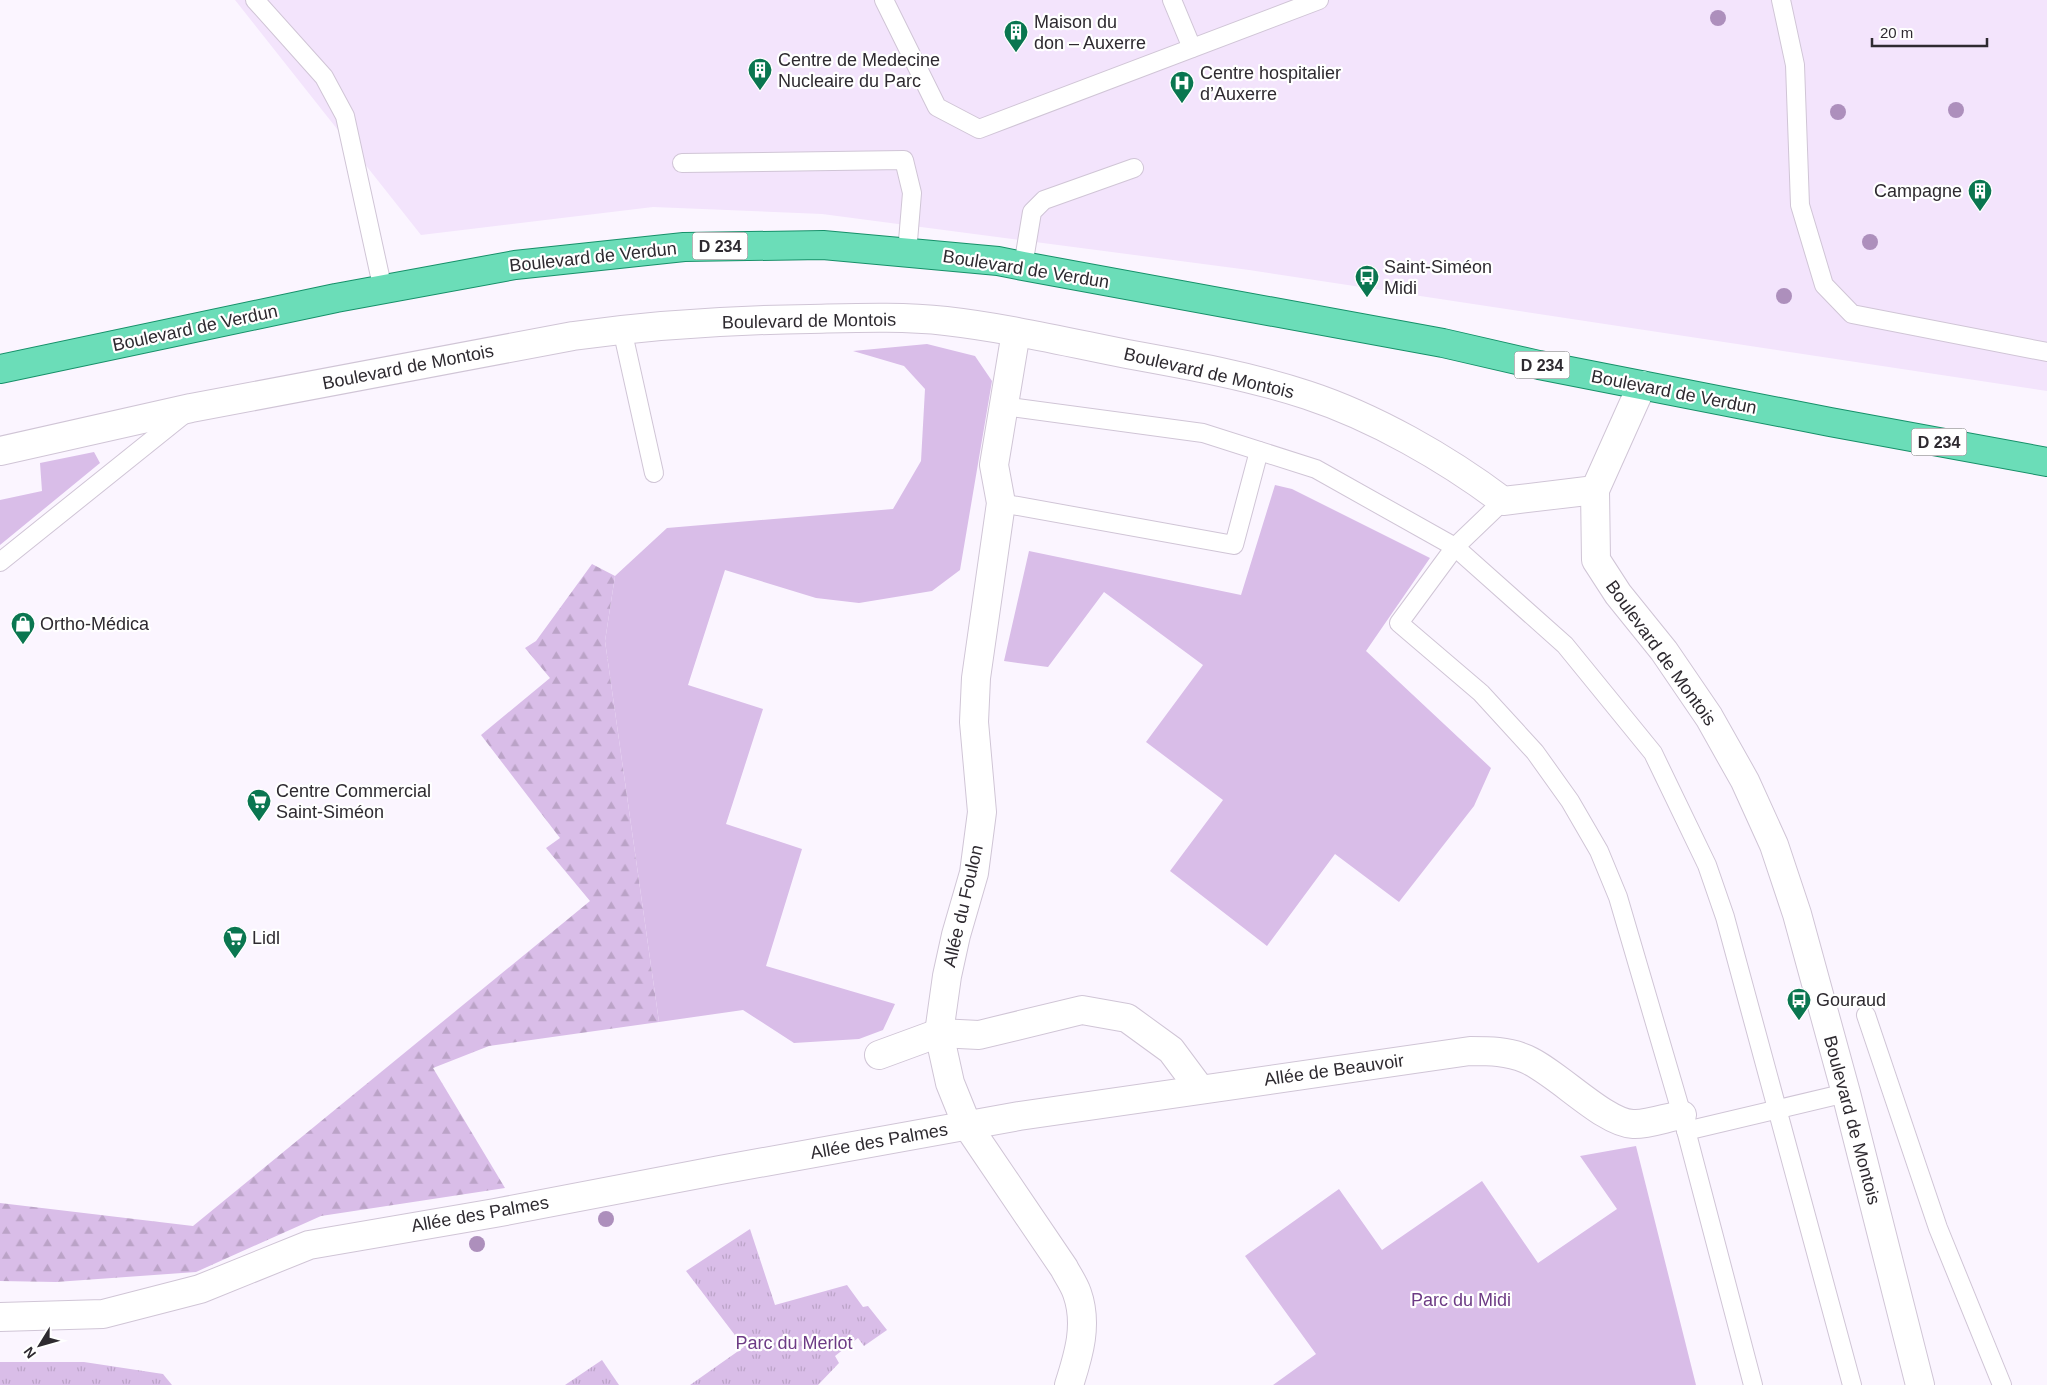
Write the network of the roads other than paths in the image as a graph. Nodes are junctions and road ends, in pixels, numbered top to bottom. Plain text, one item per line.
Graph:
1 (256, 0) edge
2 (884, 0) edge
3 (1172, 0) edge
4 (1319, 0) edge
5 (1781, 0) edge
6 (1192, 48) junction
7 (682, 163) dead end
8 (1134, 168) dead end
9 (907, 253) junction
10 (1023, 266) junction
11 (383, 290) junction
12 (622, 329) junction
13 (1016, 332) junction
14 (2047, 352) edge
15 (0, 370) edge
16 (1642, 385) junction
17 (1003, 406) junction
18 (192, 408) junction
19 (0, 451) edge
20 (1259, 451) junction
21 (2047, 462) edge
22 (654, 472) dead end
23 (1595, 490) junction
24 (1502, 501) junction
25 (1001, 503) junction
26 (1455, 547) junction
27 (0, 562) edge
28 (1866, 1015) dead end
29 (939, 1032) junction
30 (879, 1055) dead end
31 (1200, 1089) junction
32 (1846, 1093) junction
33 (1778, 1108) junction
34 (1684, 1123) junction
35 (968, 1125) junction
36 (0, 1317) edge
37 (1069, 1385) edge
38 (1753, 1385) edge
39 (1852, 1385) edge
40 (1920, 1385) edge
41 (2002, 1385) edge

1 - 11 lane
2 - 6 lane
3 - 6 lane
4 - 6 lane
5 - 14 lane
7 - 9 lane
8 - 10 lane
9 - 10 main road, Boulevard de Verdun / D 234
9 - 11 main road, Boulevard de Verdun / D 234
10 - 16 main road, Boulevard de Verdun / D 234
11 - 15 main road, Boulevard de Verdun / D 234
12 - 13 street, Boulevard de Montois
12 - 18 street, Boulevard de Montois
12 - 22 lane
13 - 17 street, Allée du Foulon
13 - 24 street, Boulevard de Montois
16 - 21 main road, Boulevard de Verdun / D 234
16 - 23 street, Boulevard de Montois
17 - 20 lane
17 - 25 street, Allée du Foulon
18 - 19 street, Boulevard de Montois
18 - 27 lane
20 - 25 lane
20 - 26 lane
23 - 24 street
23 - 32 street, Boulevard de Montois
24 - 26 lane
25 - 29 street, Allée du Foulon
26 - 33 lane
26 - 34 lane
28 - 41 lane
29 - 30 street
29 - 31 street
29 - 35 street, Allée du Foulon
31 - 34 street, Allée de Beauvoir
31 - 35 street, Allée de Beauvoir
32 - 33 lane
32 - 40 street, Boulevard de Montois
33 - 34 lane
33 - 39 lane
34 - 38 lane
35 - 36 street, Allée des Palmes
35 - 37 street, Allée du Foulon

